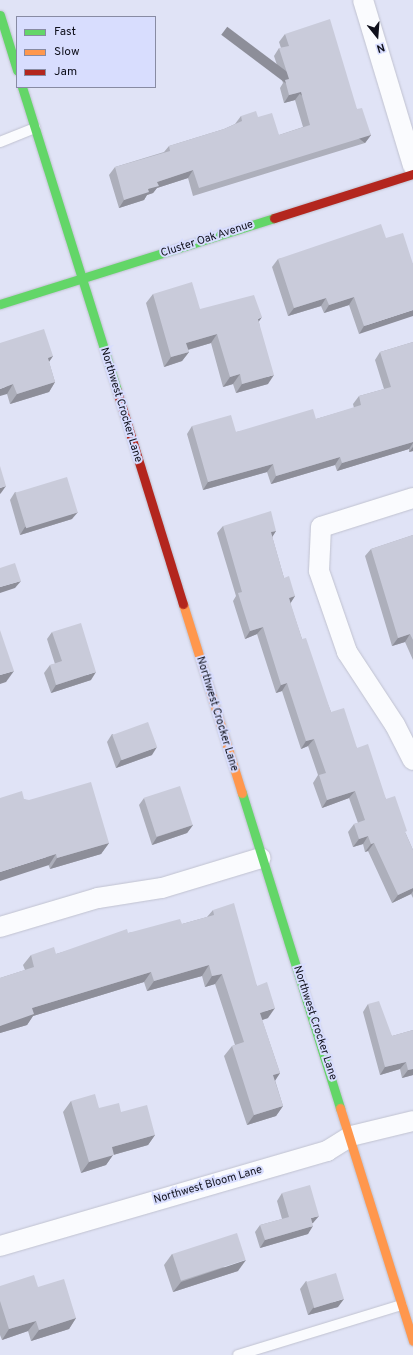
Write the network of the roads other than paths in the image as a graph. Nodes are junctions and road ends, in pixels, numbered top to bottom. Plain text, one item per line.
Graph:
1 (363, 0) edge
2 (0, 15) edge
3 (16, 67) edge
4 (22, 88) edge
5 (35, 128) junction
6 (0, 142) edge
7 (413, 166) edge
8 (413, 174) edge
9 (82, 279) junction
10 (0, 304) edge
11 (413, 498) edge
12 (413, 760) edge
13 (261, 858) junction
14 (0, 927) edge
15 (413, 1121) edge
16 (351, 1136) junction
17 (0, 1246) edge
18 (402, 1305) junction
19 (413, 1341) edge
20 (238, 1355) edge

1 - 7 street
2 - 3 street
4 - 5 street, Northwest Crocker Lane
5 - 6 lane
5 - 9 street, Northwest Crocker Lane
8 - 9 street, Cluster Oak Avenue
9 - 10 street, Cluster Oak Avenue
9 - 13 street, Northwest Crocker Lane
11 - 12 street
13 - 14 street
13 - 16 street, Northwest Crocker Lane
15 - 16 street, Northwest Bloom Lane
16 - 17 street, Northwest Bloom Lane
16 - 18 street, Northwest Crocker Lane
18 - 19 street, Northwest Crocker Lane
18 - 20 lane

